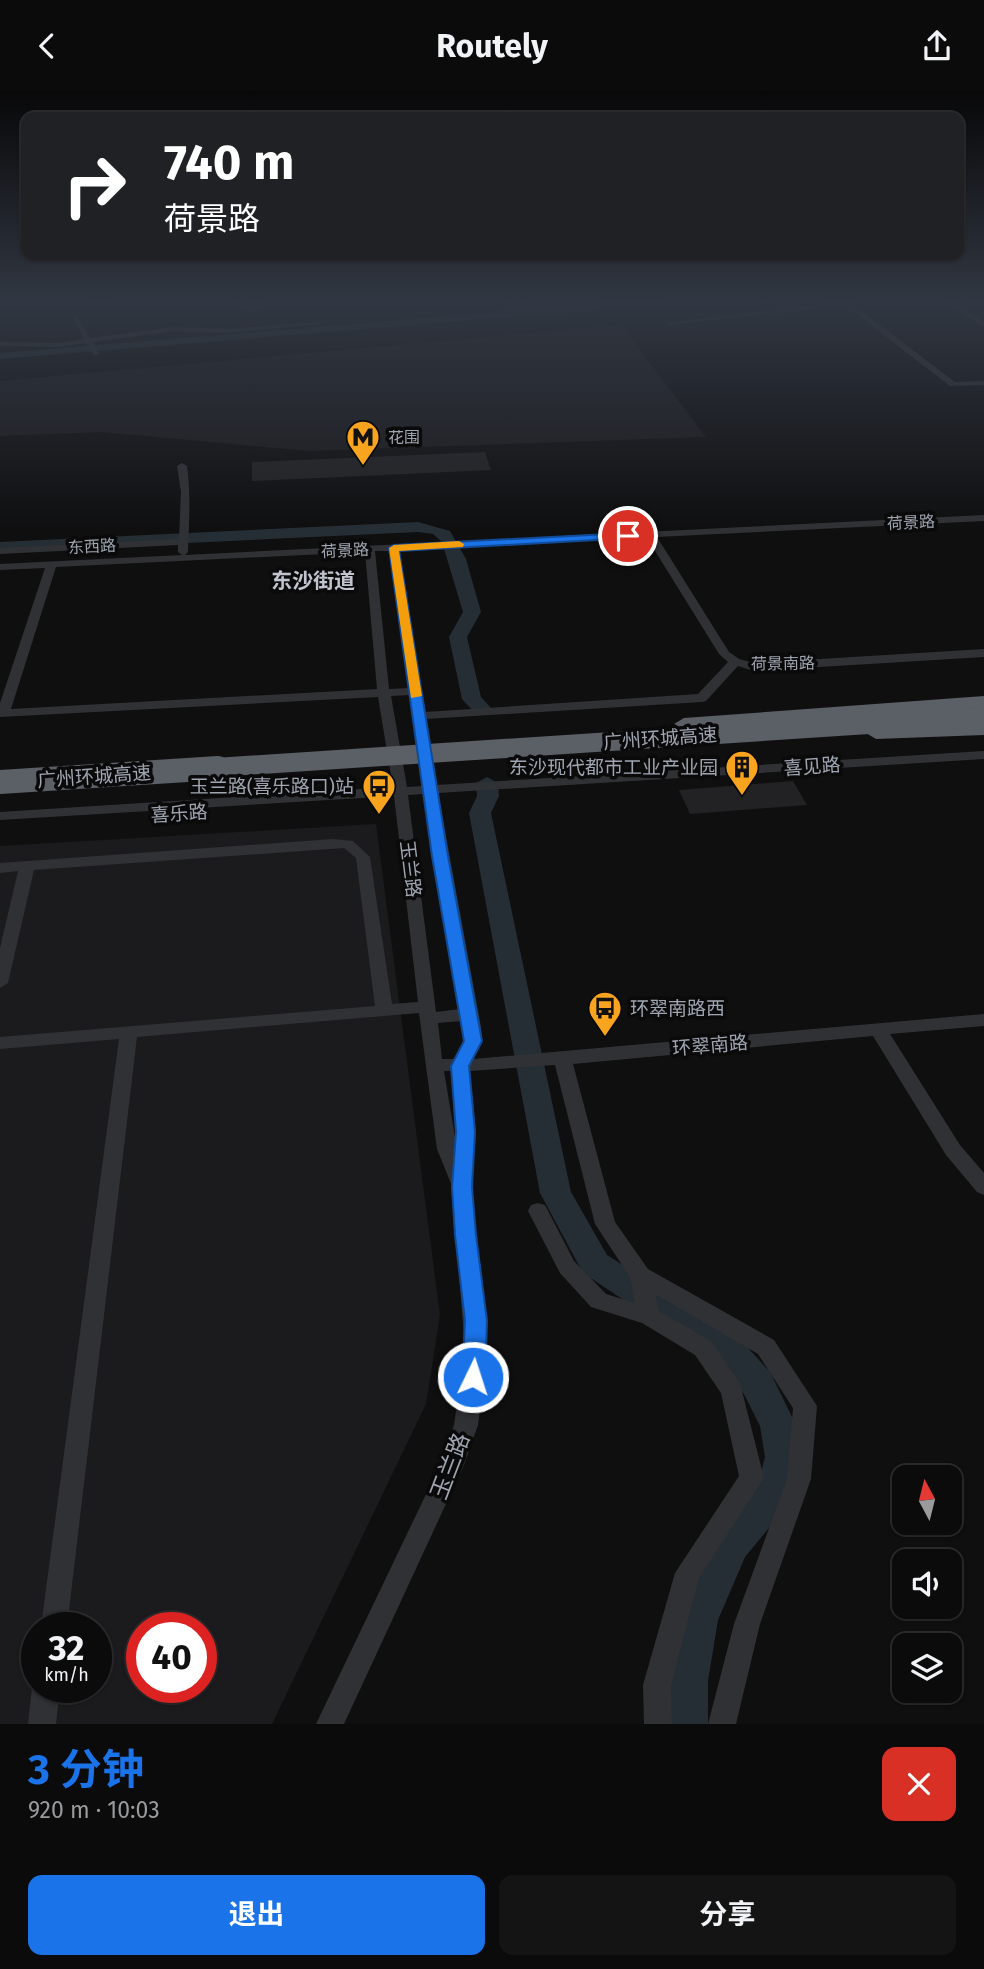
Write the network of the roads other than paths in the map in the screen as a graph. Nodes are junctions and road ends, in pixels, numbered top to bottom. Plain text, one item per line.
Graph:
1 (945, 378) edge
2 (984, 383) edge
3 (182, 466) dead end
4 (984, 518) edge
5 (650, 535) junction
6 (185, 539) junction
7 (394, 548) junction
8 (370, 549) junction
9 (0, 551) edge
10 (183, 558) junction
11 (52, 564) junction
12 (0, 566) edge
13 (984, 653) edge
14 (735, 662) junction
15 (415, 691) junction
16 (385, 693) junction
17 (984, 703) edge
18 (2, 713) edge
19 (419, 716) junction
20 (984, 717) edge
21 (984, 729) edge
22 (581, 743) junction
23 (984, 755) edge
24 (0, 769) edge
25 (0, 782) edge
26 (430, 792) junction
27 (401, 795) junction
28 (0, 817) edge
29 (0, 825) edge
30 (27, 866) junction
31 (0, 868) edge
32 (0, 983) edge
33 (384, 1011) junction
34 (429, 1013) junction
35 (470, 1014) junction
36 (984, 1020) edge
37 (878, 1030) junction
38 (128, 1035) junction
39 (0, 1043) edge
40 (558, 1058) junction
41 (435, 1065) junction
42 (460, 1066) junction
43 (462, 1187) junction
44 (984, 1187) edge
45 (538, 1211) dead end
46 (640, 1275) junction
47 (649, 1316) junction
48 (56, 1612) edge
49 (44, 1703) edge
50 (41, 1724) edge
51 (330, 1724) edge
52 (658, 1724) edge
53 (722, 1724) edge

1 - 2 street
3 - 6 street
4 - 5 street, 荷景路
5 - 7 street, 荷景路
5 - 14 street, 荷景南路
6 - 9 street, 东西路
6 - 10 street
7 - 8 street, 荷景路
7 - 15 street, 玉兰路
8 - 10 street, 荷景路
8 - 16 street, 玉兰路
10 - 11 street, 荷景路
11 - 12 street, 荷景路
11 - 18 street
13 - 14 street, 荷景南路
14 - 19 street
15 - 16 street
15 - 19 street, 玉兰路
16 - 18 street
16 - 27 street, 玉兰路
17 - 24 highway, 广州环城高速
19 - 26 street, 玉兰路
20 - 22 highway, 广州环城高速, bridge
21 - 22 highway, bridge
22 - 25 highway, 广州环城高速, bridge
23 - 26 street, 喜见路
26 - 27 street, 喜乐路
26 - 35 street, 玉兰路
27 - 28 street, 喜乐路
27 - 29 street, 喜乐路
27 - 34 street, 玉兰路
30 - 31 street
30 - 32 street
30 - 33 street
33 - 34 street
33 - 38 street
34 - 35 street
34 - 41 street, 玉兰路
35 - 42 street, 玉兰路
36 - 37 street, 环翠南路
37 - 40 street, 环翠南路
37 - 44 street
38 - 39 street
38 - 48 street
40 - 42 street, 环翠南路
40 - 46 street
41 - 42 street, 环翠南路
41 - 43 street, 玉兰路
42 - 43 street, 玉兰路
43 - 51 street, 玉兰路
45 - 47 street
46 - 47 street
46 - 53 street
47 - 52 street
49 - 50 street

